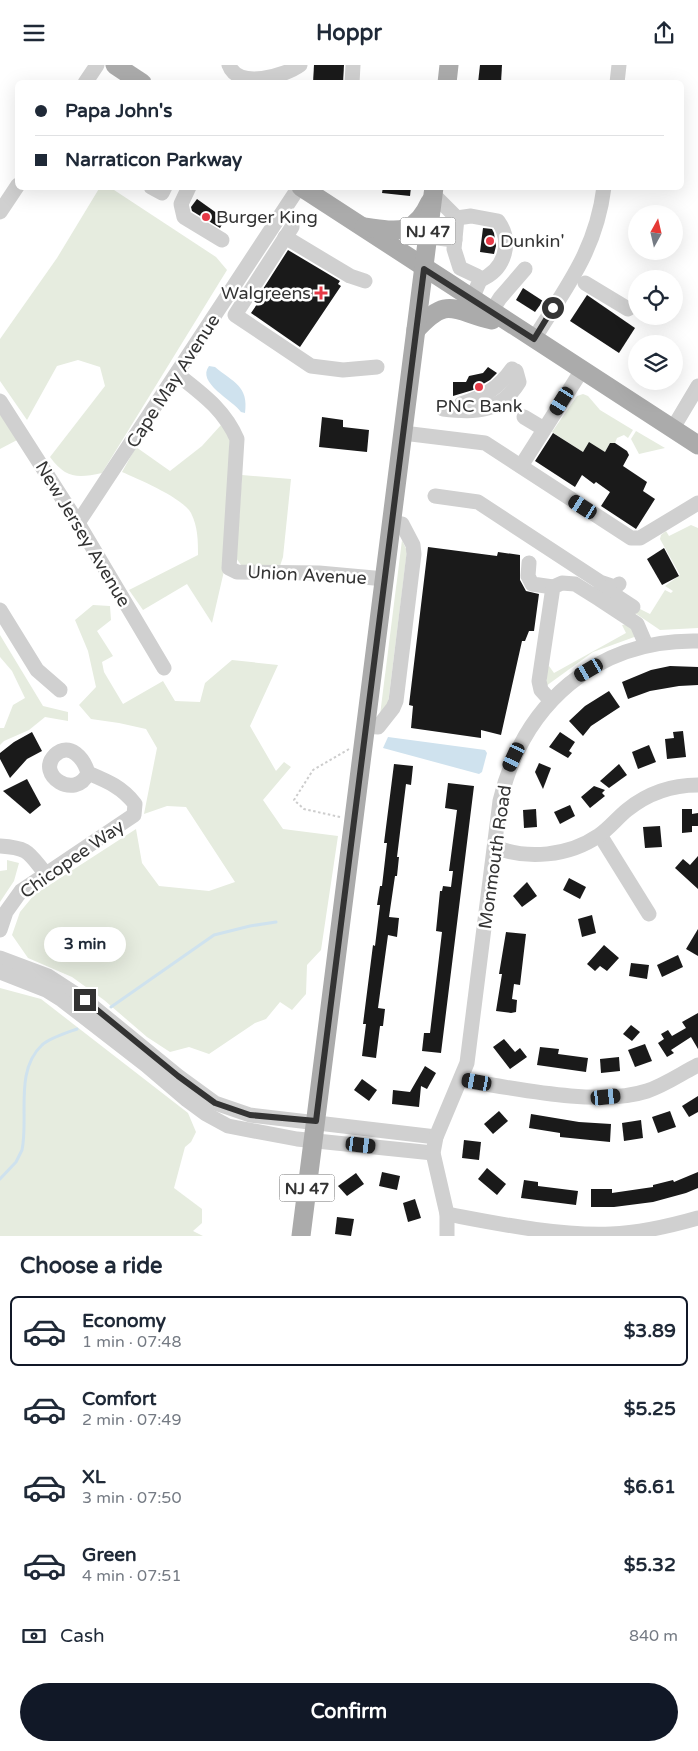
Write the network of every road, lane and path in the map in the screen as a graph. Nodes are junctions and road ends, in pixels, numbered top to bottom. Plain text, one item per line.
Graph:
1 (97, 65) edge
2 (115, 65) edge
3 (229, 65) edge
4 (300, 65) edge
5 (353, 65) edge
6 (449, 65) edge
7 (619, 65) edge
8 (87, 80) edge
9 (138, 80) edge
10 (352, 80) edge
11 (447, 80) edge
12 (617, 80) edge
13 (15, 190) edge
14 (188, 190) edge
15 (298, 190) edge
16 (604, 190) edge
17 (433, 191) edge
18 (321, 193) edge
19 (0, 212) edge
20 (457, 218) junction
21 (359, 226) junction
22 (428, 237) junction
23 (222, 240) dead end
24 (455, 240) junction
25 (424, 269) junction
26 (525, 269) dead end
27 (480, 280) junction
28 (365, 281) dead end
29 (585, 283) dead end
30 (472, 299) junction
31 (628, 309) dead end
32 (491, 312) junction
33 (509, 323) junction
34 (416, 330) junction
35 (534, 339) junction
36 (376, 367) dead end
37 (512, 369) dead end
38 (582, 370) junction
39 (177, 374) junction
40 (698, 387) edge
41 (0, 401) edge
42 (460, 404) junction
43 (524, 417) dead end
44 (672, 428) junction
45 (544, 429) junction
46 (403, 433) junction
47 (698, 445) edge
48 (520, 466) junction
49 (435, 497) dead end
50 (698, 503) edge
51 (78, 523) junction
52 (392, 523) junction
53 (529, 563) dead end
54 (385, 579) junction
55 (600, 582) junction
56 (619, 584) dead end
57 (554, 587) junction
58 (633, 607) dead end
59 (0, 610) edge
60 (698, 641) edge
61 (646, 645) junction
62 (164, 668) dead end
63 (60, 689) dead end
64 (550, 700) junction
65 (366, 726) junction
66 (363, 749) junction
67 (88, 773) dead end
68 (698, 785) edge
69 (355, 819) junction
70 (600, 835) junction
71 (0, 846) edge
72 (495, 847) junction
73 (45, 873) junction
74 (649, 914) dead end
75 (0, 930) edge
76 (0, 958) edge
77 (0, 972) edge
78 (698, 1065) edge
79 (462, 1080) junction
80 (316, 1121) junction
81 (378, 1130) junction
82 (436, 1137) junction
83 (314, 1141) junction
84 (376, 1147) junction
85 (433, 1153) junction
86 (447, 1214) junction
87 (698, 1218) edge
88 (301, 1236) edge
89 (447, 1236) edge

1 - 8 street
2 - 9 main road
3 - 4 street
5 - 10 street
6 - 11 main road
7 - 12 street
13 - 19 street
14 - 23 street
15 - 39 street, Cape May Avenue
16 - 35 street
17 - 20 street
17 - 21 main road
17 - 22 main road, NJ 47
18 - 21 main road
20 - 24 street
20 - 27 street
21 - 25 main road
22 - 24 street
22 - 25 main road, NJ 47
24 - 27 street
25 - 30 main road
25 - 34 main road, NJ 47
26 - 32 street
27 - 30 street
28 - 36 street
29 - 31 street
30 - 32 main road
32 - 33 main road
33 - 34 main road
33 - 35 main road
34 - 46 main road, NJ 47
35 - 38 main road
37 - 42 street
38 - 44 main road
38 - 45 street
39 - 51 street, Cape May Avenue
39 - 54 street, Union Avenue
40 - 44 street
41 - 51 street, New Jersey Avenue
42 - 42 street
43 - 45 street
44 - 47 main road
45 - 48 street
46 - 48 street
46 - 52 main road, NJ 47
48 - 50 street
49 - 55 street
51 - 62 street, New Jersey Avenue
52 - 54 main road, NJ 47
52 - 65 street
53 - 57 street
54 - 65 main road, NJ 47
55 - 56 street
55 - 58 street
57 - 61 street
57 - 64 street
59 - 63 street
60 - 61 street, Monmouth Road
61 - 64 street, Monmouth Road
64 - 72 street, Monmouth Road
65 - 66 main road, NJ 47
66 - 69 main road, NJ 47
66 - 69 path
67 - 73 street, Chicopee Way
68 - 70 street
69 - 80 main road, NJ 47
70 - 72 street
70 - 74 street
71 - 73 street
72 - 79 street, Monmouth Road
73 - 75 street, Chicopee Way
76 - 80 street
77 - 83 street
78 - 79 street
79 - 82 street, Monmouth Road
80 - 81 street
80 - 83 main road, NJ 47
81 - 82 street
81 - 84 street
82 - 85 street, Monmouth Road
83 - 84 street
83 - 88 main road, NJ 47
84 - 85 street
85 - 86 street
86 - 87 street
86 - 89 street

